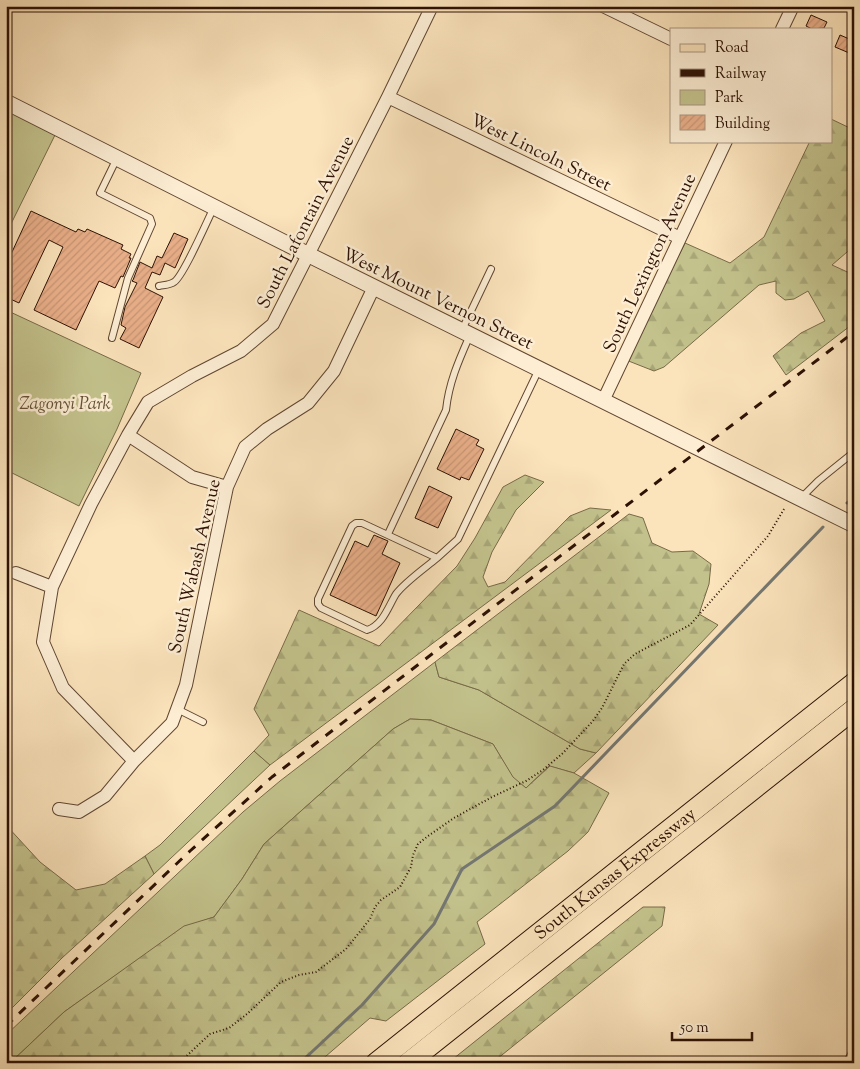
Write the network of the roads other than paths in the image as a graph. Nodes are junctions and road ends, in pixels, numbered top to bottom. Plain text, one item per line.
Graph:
1 (432, 6) edge
2 (793, 6) edge
3 (609, 8) edge
4 (782, 28) edge
5 (670, 38) edge
6 (388, 97) junction
7 (6, 102) edge
8 (726, 142) edge
9 (117, 158) junction
10 (214, 207) junction
11 (680, 238) junction
12 (307, 254) junction
13 (491, 269) dead end
14 (158, 286) dead end
15 (374, 288) junction
16 (466, 333) junction
17 (112, 338) dead end
18 (539, 369) junction
19 (603, 401) junction
20 (128, 436) junction
21 (854, 452) edge
22 (227, 487) junction
23 (800, 499) junction
24 (854, 525) edge
25 (388, 534) junction
26 (437, 558) junction
27 (16, 573) dead end
28 (52, 587) junction
29 (854, 683) edge
30 (177, 709) junction
31 (854, 709) edge
32 (203, 722) dead end
33 (134, 761) junction
34 (59, 809) dead end
35 (854, 1055) edge
36 (376, 1063) edge
37 (408, 1063) edge
38 (850, 1063) edge

1 - 6 street, South Lafontain Avenue
2 - 4 street
3 - 5 street
6 - 11 street, West Lincoln Street
6 - 12 street, South Lafontain Avenue
7 - 9 street, West Mount Vernon Street
8 - 11 street, South Lexington Avenue
9 - 10 street, West Mount Vernon Street
9 - 17 lane
10 - 12 street, West Mount Vernon Street
10 - 14 lane
11 - 19 street, South Lexington Avenue
12 - 15 street, West Mount Vernon Street
12 - 20 street, South Lafontain Avenue
13 - 16 lane
15 - 16 street, West Mount Vernon Street
15 - 22 street, South Wabash Avenue
16 - 18 street, West Mount Vernon Street
16 - 25 lane
18 - 19 street, West Mount Vernon Street
18 - 26 lane
19 - 23 street, West Mount Vernon Street
20 - 22 street
20 - 28 street, South Lafontain Avenue
21 - 23 lane
22 - 30 street, South Wabash Avenue
23 - 24 street, West Mount Vernon Street
25 - 26 lane
25 - 26 lane
27 - 28 street
28 - 33 street, South Lafontain Avenue
29 - 36 main road, South Kansas Expressway
30 - 32 lane
30 - 33 street, South Wabash Avenue
31 - 37 main road, South Kansas Expressway
33 - 34 street, South Wabash Avenue
35 - 38 street

